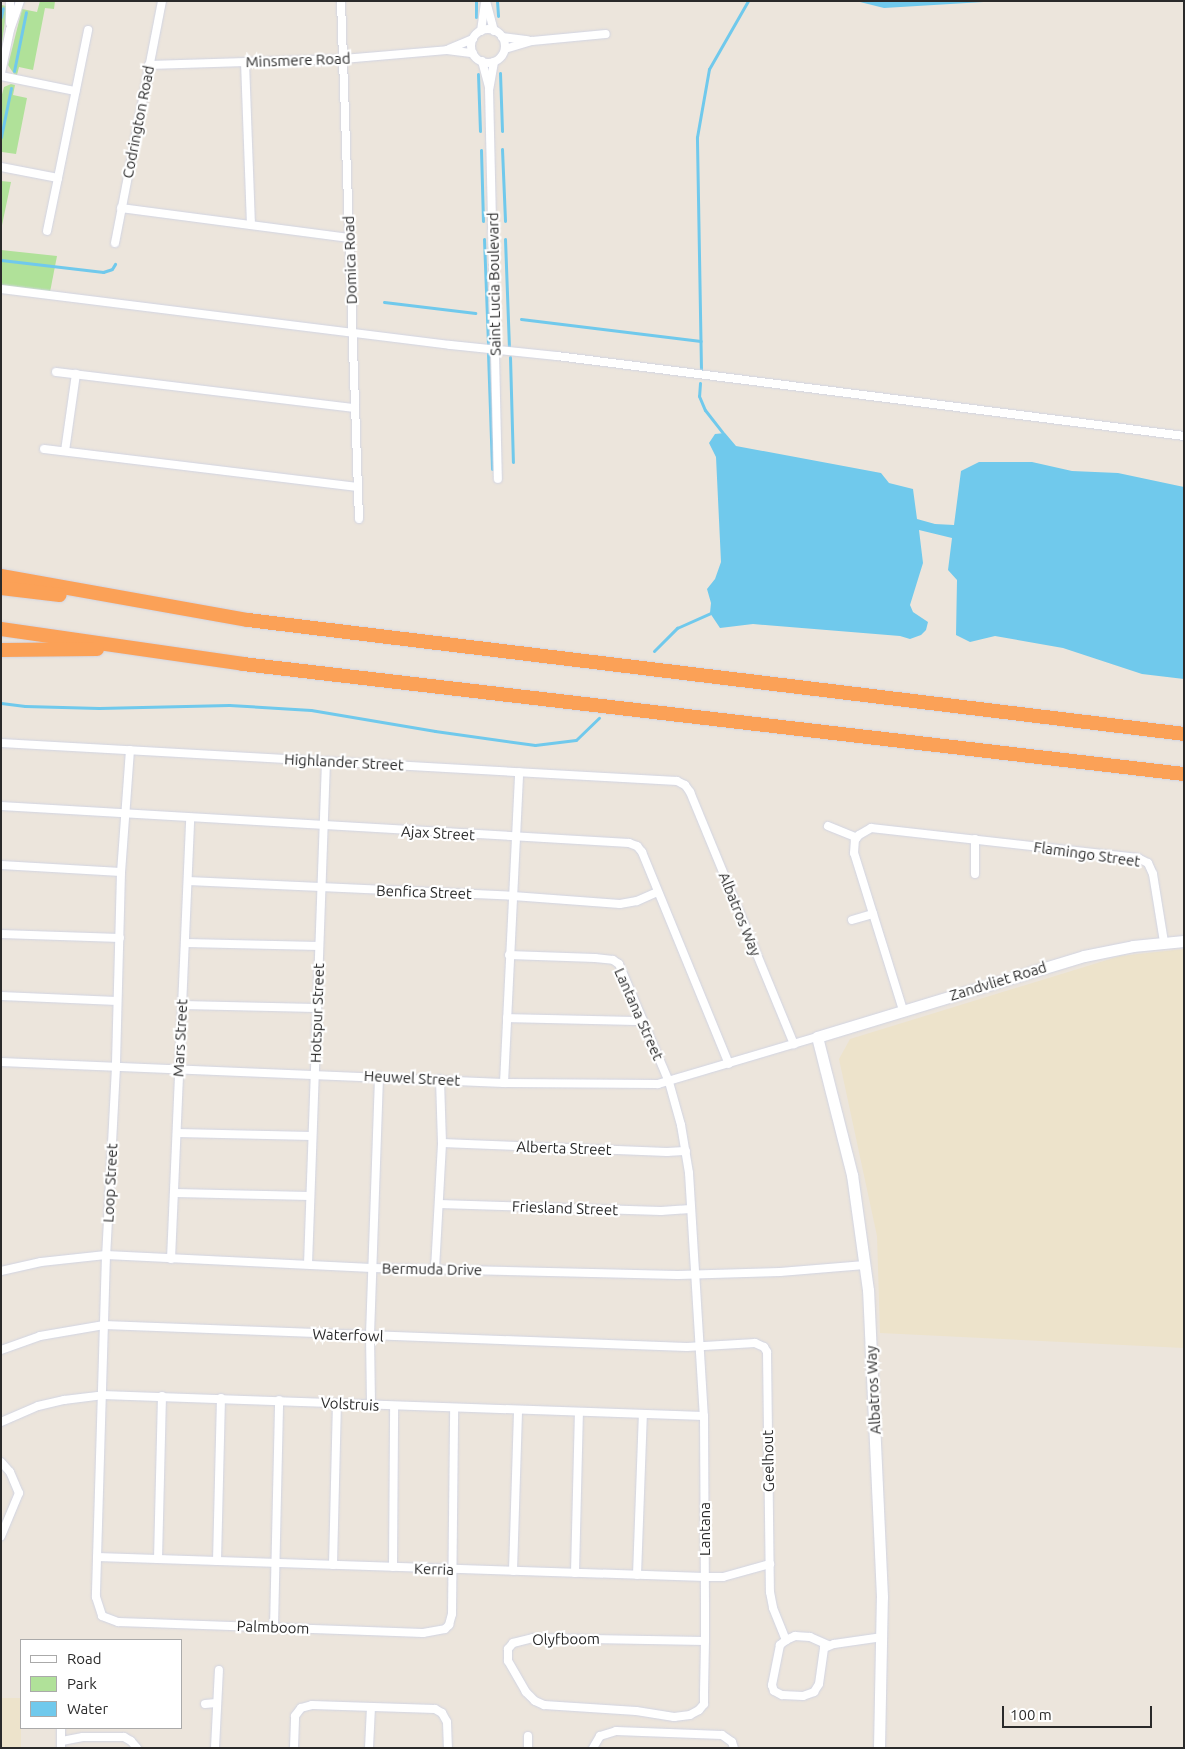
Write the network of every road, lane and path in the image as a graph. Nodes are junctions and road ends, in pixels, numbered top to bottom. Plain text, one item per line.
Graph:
1 (10, 1) edge
2 (20, 1) edge
3 (340, 1) edge
4 (486, 1) edge
5 (159, 2) edge
6 (10, 30) junction
7 (88, 30) dead end
8 (494, 30) junction
9 (481, 31) junction
10 (606, 34) dead end
11 (502, 37) junction
12 (473, 39) junction
13 (532, 41) junction
14 (505, 49) junction
15 (447, 50) junction
16 (473, 53) junction
17 (343, 59) junction
18 (482, 61) junction
19 (245, 62) junction
20 (494, 62) junction
21 (149, 65) junction
22 (1, 75) edge
23 (489, 89) junction
24 (75, 91) junction
25 (1, 167) edge
26 (58, 178) junction
27 (121, 208) junction
28 (250, 225) junction
29 (47, 231) dead end
30 (349, 238) junction
31 (115, 243) dead end
32 (1, 289) edge
33 (353, 333) junction
34 (495, 350) junction
35 (56, 372) dead end
36 (76, 374) junction
37 (355, 408) junction
38 (1184, 436) edge
39 (44, 449) dead end
40 (65, 451) junction
41 (498, 479) dead end
42 (358, 488) junction
43 (360, 519) dead end
44 (1, 576) edge
45 (1, 588) edge
46 (213, 613) junction
47 (1, 629) edge
48 (150, 649) junction
49 (1, 650) edge
50 (1184, 734) edge
51 (1, 743) edge
52 (130, 750) junction
53 (326, 761) junction
54 (519, 772) junction
55 (1184, 774) edge
56 (685, 785) joint
57 (1, 806) edge
58 (125, 814) junction
59 (190, 818) junction
60 (324, 826) junction
61 (828, 826) dead end
62 (516, 837) junction
63 (857, 838) junction
64 (975, 840) junction
65 (1, 865) edge
66 (121, 872) junction
67 (975, 874) dead end
68 (188, 881) junction
69 (322, 888) junction
70 (657, 892) junction
71 (513, 896) junction
72 (873, 914) junction
73 (852, 920) dead end
74 (1, 934) edge
75 (120, 938) junction
76 (1184, 941) edge
77 (1164, 942) junction
78 (186, 943) junction
79 (319, 946) junction
80 (509, 955) junction
81 (1, 996) edge
82 (116, 1001) junction
83 (182, 1005) junction
84 (316, 1008) junction
85 (903, 1010) junction
86 (507, 1018) junction
87 (643, 1021) junction
88 (817, 1037) junction
89 (794, 1044) junction
90 (1, 1062) edge
91 (728, 1064) junction
92 (116, 1067) junction
93 (178, 1070) junction
94 (315, 1075) junction
95 (379, 1076) junction
96 (440, 1079) junction
97 (504, 1082) junction
98 (668, 1082) junction
99 (177, 1133) junction
100 (312, 1136) junction
101 (442, 1143) junction
102 (686, 1151) junction
103 (175, 1193) junction
104 (310, 1196) junction
105 (439, 1204) junction
106 (690, 1209) junction
107 (106, 1255) junction
108 (171, 1259) junction
109 (308, 1264) junction
110 (865, 1264) junction
111 (372, 1268) junction
112 (435, 1269) junction
113 (1, 1271) edge
114 (694, 1275) junction
115 (104, 1325) junction
116 (370, 1335) junction
117 (699, 1347) junction
118 (1, 1350) edge
119 (102, 1395) junction
120 (162, 1396) junction
121 (221, 1398) junction
122 (279, 1400) junction
123 (338, 1403) junction
124 (370, 1405) junction
125 (394, 1406) junction
126 (454, 1408) junction
127 (518, 1410) junction
128 (579, 1412) junction
129 (643, 1414) junction
130 (704, 1416) junction
131 (1, 1422) edge
132 (1, 1462) edge
133 (1, 1536) edge
134 (97, 1557) junction
135 (158, 1559) junction
136 (217, 1561) junction
137 (276, 1563) junction
138 (770, 1564) junction
139 (333, 1565) junction
140 (393, 1567) junction
141 (452, 1569) junction
142 (513, 1571) junction
143 (575, 1573) junction
144 (637, 1575) junction
145 (705, 1578) junction
146 (102, 1616) joint
147 (274, 1627) junction
148 (882, 1637) junction
149 (786, 1640) junction
150 (705, 1641) junction
151 (828, 1645) junction
152 (219, 1670) dead end
153 (205, 1704) dead end
154 (216, 1704) junction
155 (371, 1707) junction
156 (699, 1710) joint
157 (61, 1729) edge
158 (528, 1736) dead end
159 (62, 1744) edge
160 (137, 1748) edge
161 (215, 1748) edge
162 (294, 1748) edge
163 (369, 1748) edge
164 (448, 1748) edge
165 (528, 1748) edge
166 (593, 1748) edge
167 (734, 1748) edge
168 (878, 1748) edge

1 - 6 street
2 - 6 street
3 - 17 street, Domica Road
4 - 8 street
4 - 9 street
5 - 21 street, Codrington Road
6 - 22 street
7 - 24 street
8 - 9 street
8 - 11 street
9 - 12 street
10 - 13 street
11 - 13 street
11 - 14 street
12 - 15 street, Minsmere Road
12 - 16 street
13 - 14 street
14 - 20 street
15 - 16 street, Minsmere Road
15 - 17 street, Minsmere Road
16 - 18 street
17 - 19 street, Minsmere Road
17 - 30 street, Domica Road
18 - 20 street
18 - 23 street, Saint Lucia Boulevard
19 - 21 street, Minsmere Road
19 - 28 street
20 - 23 street, Saint Lucia Boulevard
21 - 27 street, Codrington Road
22 - 24 street
23 - 34 street, Saint Lucia Boulevard
24 - 26 street
25 - 26 street
26 - 29 street
27 - 28 street
27 - 31 street, Codrington Road
28 - 30 street
30 - 33 street, Domica Road
32 - 33 street
33 - 34 street
33 - 37 street, Domica Road
34 - 38 street
34 - 41 street, Saint Lucia Boulevard
35 - 36 street
36 - 37 street
36 - 40 street
37 - 42 street, Domica Road
39 - 40 street
40 - 42 street
42 - 43 street, Domica Road
44 - 46 highway
45 - 46 highway
46 - 50 highway
47 - 48 highway
48 - 49 highway
48 - 55 highway
51 - 52 street, Highlander Street
52 - 53 street, Highlander Street
52 - 58 street, Loop Street
53 - 54 street, Highlander Street
53 - 60 street, Hotspur Street
54 - 56 street, Highlander Street
54 - 62 street
56 - 89 street, Albatros Way
57 - 58 street, Ajax Street
58 - 59 street, Ajax Street
58 - 66 street, Loop Street
59 - 60 street, Ajax Street
59 - 68 street, Mars Street
60 - 62 street, Ajax Street
60 - 69 street, Hotspur Street
61 - 63 street
62 - 70 street, Ajax Street
62 - 71 street
63 - 64 street, Flamingo Street
63 - 72 street
64 - 67 street
64 - 77 street, Flamingo Street
65 - 66 street
66 - 75 street, Loop Street
68 - 69 street, Benfica Street
68 - 78 street, Mars Street
69 - 71 street, Benfica Street
69 - 79 street, Hotspur Street
70 - 71 street, Benfica Street
70 - 91 street, Ajax Street
71 - 80 street
72 - 73 street
72 - 85 street
74 - 75 street
75 - 82 street, Loop Street
76 - 77 street, Zandvliet Road
77 - 85 street, Zandvliet Road
78 - 79 street
78 - 83 street, Mars Street
79 - 84 street, Hotspur Street
80 - 86 street
80 - 87 street, Lantana Street
81 - 82 street
82 - 92 street, Loop Street
83 - 84 street
83 - 93 street, Mars Street
84 - 94 street, Hotspur Street
85 - 88 street, Zandvliet Road
86 - 87 street
86 - 97 street
87 - 98 street, Lantana Street
88 - 89 street, Heuwel Street
88 - 110 street, Albatros Way
89 - 91 street, Heuwel Street
90 - 92 street, Heuwel Street
91 - 98 street, Heuwel Street
92 - 93 street, Heuwel Street
92 - 107 street, Loop Street
93 - 94 street, Heuwel Street
93 - 99 street, Mars Street
94 - 95 street, Heuwel Street
94 - 100 street, Hotspur Street
95 - 96 street, Heuwel Street
95 - 111 street
96 - 97 street, Heuwel Street
96 - 101 street
97 - 98 street, Heuwel Street
98 - 102 street, Lantana Street
99 - 100 street
99 - 103 street, Mars Street
100 - 104 street, Hotspur Street
101 - 102 street, Alberta Street
101 - 105 street
102 - 106 street, Lantana Street
103 - 104 street
103 - 108 street, Mars Street
104 - 109 street, Hotspur Street
105 - 106 street, Friesland Street
105 - 112 street
106 - 114 street, Lantana
107 - 108 street, Bermuda Drive
107 - 113 street, Bermuda Drive
107 - 115 street, Loop Street
108 - 109 street, Bermuda Drive
109 - 111 street, Bermuda Drive
110 - 114 street, Bermuda Drive
110 - 148 street, Albatros Way
111 - 112 street, Bermuda Drive
111 - 116 street
112 - 114 street, Bermuda Drive
114 - 117 street, Lantana
115 - 116 street, Waterfowl
115 - 118 street, Waterfowl
115 - 119 street, Loop Street
116 - 117 street, Waterfowl
116 - 124 street
117 - 130 street, Lantana
117 - 138 street, Geelhout
119 - 120 street, Volstruis
119 - 131 street, Volstruis
119 - 134 street, Loop Street
120 - 121 street, Volstruis
120 - 135 street
121 - 122 street, Volstruis
121 - 136 street
122 - 123 street, Volstruis
122 - 137 street
123 - 124 street, Volstruis
123 - 139 street
124 - 125 street, Volstruis
125 - 126 street, Volstruis
125 - 140 street
126 - 127 street, Volstruis
126 - 141 street
127 - 128 street, Volstruis
127 - 142 street
128 - 129 street, Volstruis
128 - 143 street
129 - 130 street, Volstruis
129 - 144 street
130 - 145 street, Lantana
132 - 133 street
134 - 135 street, Kerria
134 - 146 street, Loop Street
135 - 136 street, Kerria
136 - 137 street, Kerria
137 - 139 street, Kerria
137 - 147 street
138 - 145 street, Kerria
138 - 149 street, Geelhout
139 - 140 street, Kerria
140 - 141 street, Kerria
141 - 142 street, Kerria
141 - 147 street, Palmboom
142 - 143 street, Kerria
143 - 144 street, Kerria
144 - 145 street, Kerria
145 - 150 street, Lantana
146 - 147 street, Palmboom
148 - 151 street
148 - 168 street, Albatros Way
149 - 151 street
149 - 151 street
150 - 156 street, Lantana
150 - 156 street, Olyfboom
152 - 154 street
153 - 154 street
154 - 161 street
155 - 162 street
155 - 163 street
155 - 164 street
157 - 159 street
158 - 165 street
159 - 160 street
166 - 167 street

